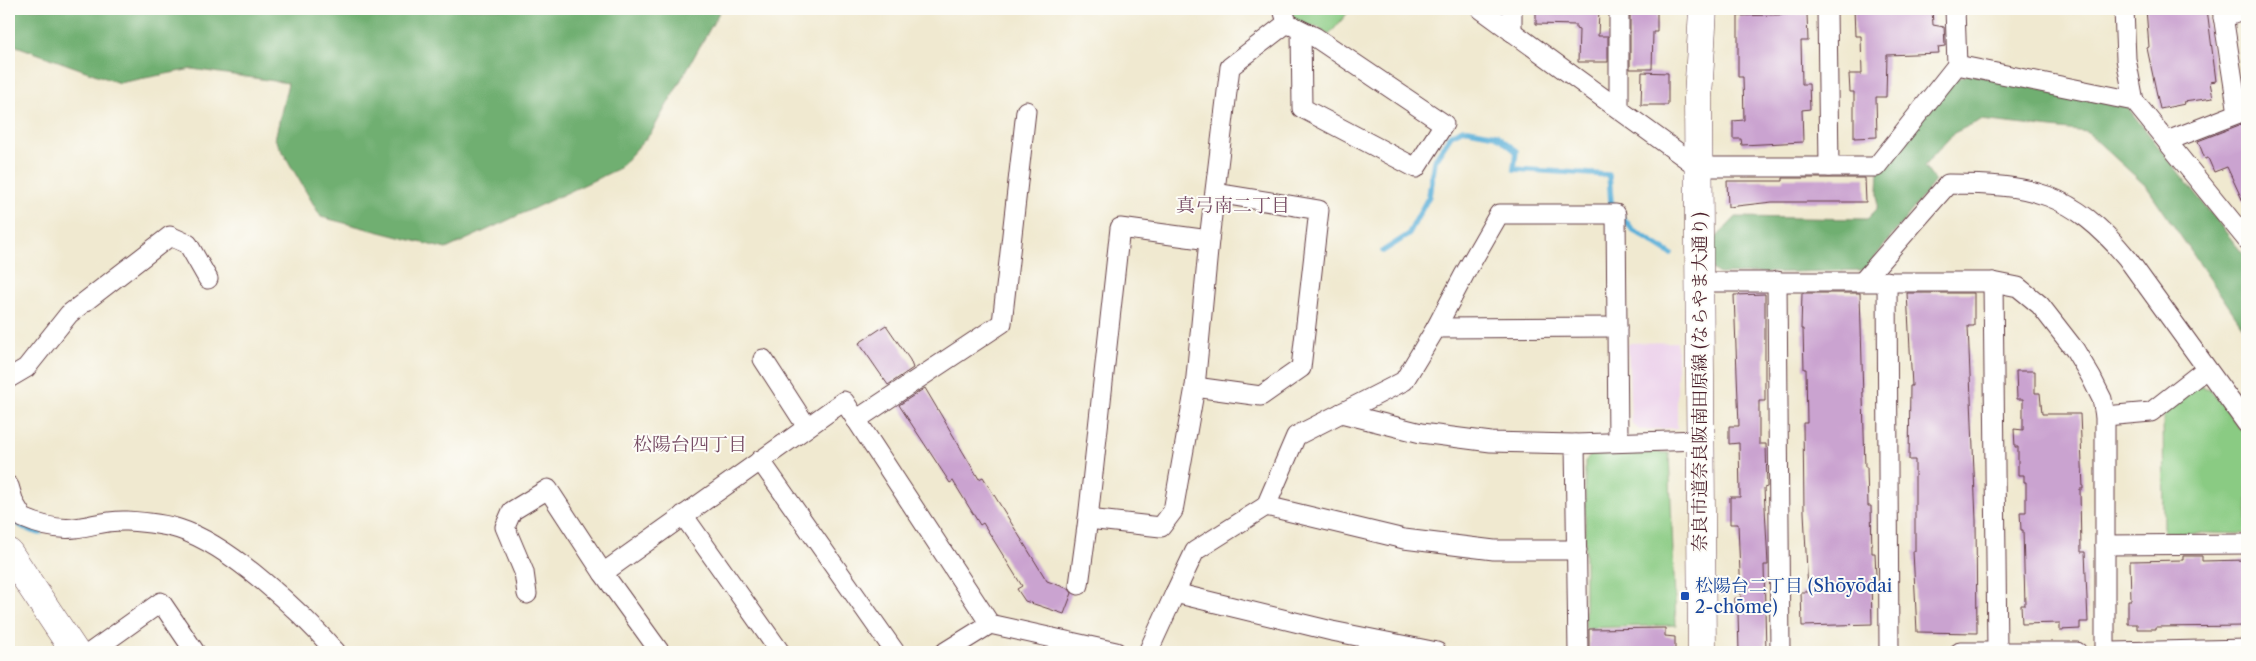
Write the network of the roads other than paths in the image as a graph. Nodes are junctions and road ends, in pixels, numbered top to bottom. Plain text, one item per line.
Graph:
1 (1481, 9) edge
2 (1512, 9) edge
3 (1619, 9) edge
4 (1703, 9) edge
5 (1827, 9) edge
6 (1955, 9) edge
7 (2124, 9) edge
8 (2247, 9) edge
9 (2222, 13) edge
10 (1291, 21) edge
11 (1512, 32) junction
12 (1957, 65) junction
13 (2134, 101) junction
14 (1619, 108) junction
15 (1026, 111) dead end
16 (2242, 111) edge
17 (2167, 141) junction
18 (1698, 167) junction
19 (1829, 167) junction
20 (1216, 193) junction
21 (1209, 240) junction
22 (2247, 240) edge
23 (208, 280) dead end
24 (1777, 281) junction
25 (1863, 281) junction
26 (1887, 281) junction
27 (1699, 282) junction
28 (1992, 282) junction
29 (1617, 327) junction
30 (1436, 328) junction
31 (762, 359) dead end
32 (2206, 369) junction
33 (9, 378) edge
34 (1195, 387) junction
35 (1341, 413) junction
36 (2105, 416) junction
37 (856, 420) junction
38 (2247, 424) edge
39 (808, 427) junction
40 (1700, 440) junction
41 (1618, 441) junction
42 (1575, 444) junction
43 (760, 460) junction
44 (9, 486) edge
45 (1266, 506) junction
46 (683, 515) junction
47 (1088, 519) junction
48 (2247, 544) edge
49 (2105, 545) junction
50 (1577, 550) junction
51 (9, 553) edge
52 (604, 573) junction
53 (1079, 585) dead end
54 (1174, 593) junction
55 (527, 594) dead end
56 (990, 624) junction
57 (1068, 647) edge
58 (2247, 649) edge
59 (76, 652) edge
60 (91, 652) edge
61 (195, 652) edge
62 (336, 652) edge
63 (660, 652) edge
64 (780, 652) edge
65 (894, 652) edge
66 (945, 652) edge
67 (1116, 652) edge
68 (1148, 652) edge
69 (1437, 652) edge
70 (1578, 652) edge
71 (1702, 652) edge
72 (1780, 652) edge
73 (1889, 652) edge
74 (1960, 652) edge
75 (1997, 652) edge
76 (2077, 652) edge
77 (2105, 652) edge
78 (2113, 652) edge

1 - 11 street
2 - 11 street
3 - 14 street
4 - 18 street, 奈良市道奈良阪南田原線 (ならやま大通り)
5 - 19 street
6 - 12 street
7 - 13 street
8 - 9 street
9 - 16 street
10 - 10 street
10 - 20 street
11 - 14 street
12 - 13 street
12 - 19 street
13 - 17 street
14 - 18 street
15 - 37 street
16 - 17 street
17 - 22 street
18 - 19 street
18 - 27 street, 奈良市道奈良阪南田原線 (ならやま大通り)
20 - 21 street
20 - 34 street
21 - 34 street
21 - 47 street
23 - 33 street
24 - 25 street
24 - 27 street
24 - 72 street
25 - 26 street
25 - 32 street
26 - 28 street
26 - 73 street
27 - 40 street, 奈良市道奈良阪南田原線 (ならやま大通り)
28 - 36 street
28 - 75 street
29 - 30 street
29 - 30 street
29 - 41 street
30 - 35 street
31 - 39 street
32 - 36 street
32 - 38 street
34 - 47 street
35 - 42 street
35 - 45 street
36 - 49 street
37 - 39 street
37 - 56 street
39 - 43 street
40 - 41 street
40 - 71 street, 奈良市道奈良阪南田原線 (ならやま大通り)
41 - 42 street
42 - 50 street
43 - 46 street
43 - 65 street
44 - 62 street
45 - 50 street
45 - 54 street
46 - 52 street
46 - 64 street
47 - 53 street
48 - 49 street
49 - 77 street
50 - 70 street
51 - 59 street
52 - 55 street
52 - 63 street
54 - 68 street
54 - 69 street
56 - 57 street
56 - 66 street
57 - 67 street
58 - 78 street
60 - 61 street
74 - 75 street
75 - 76 street

